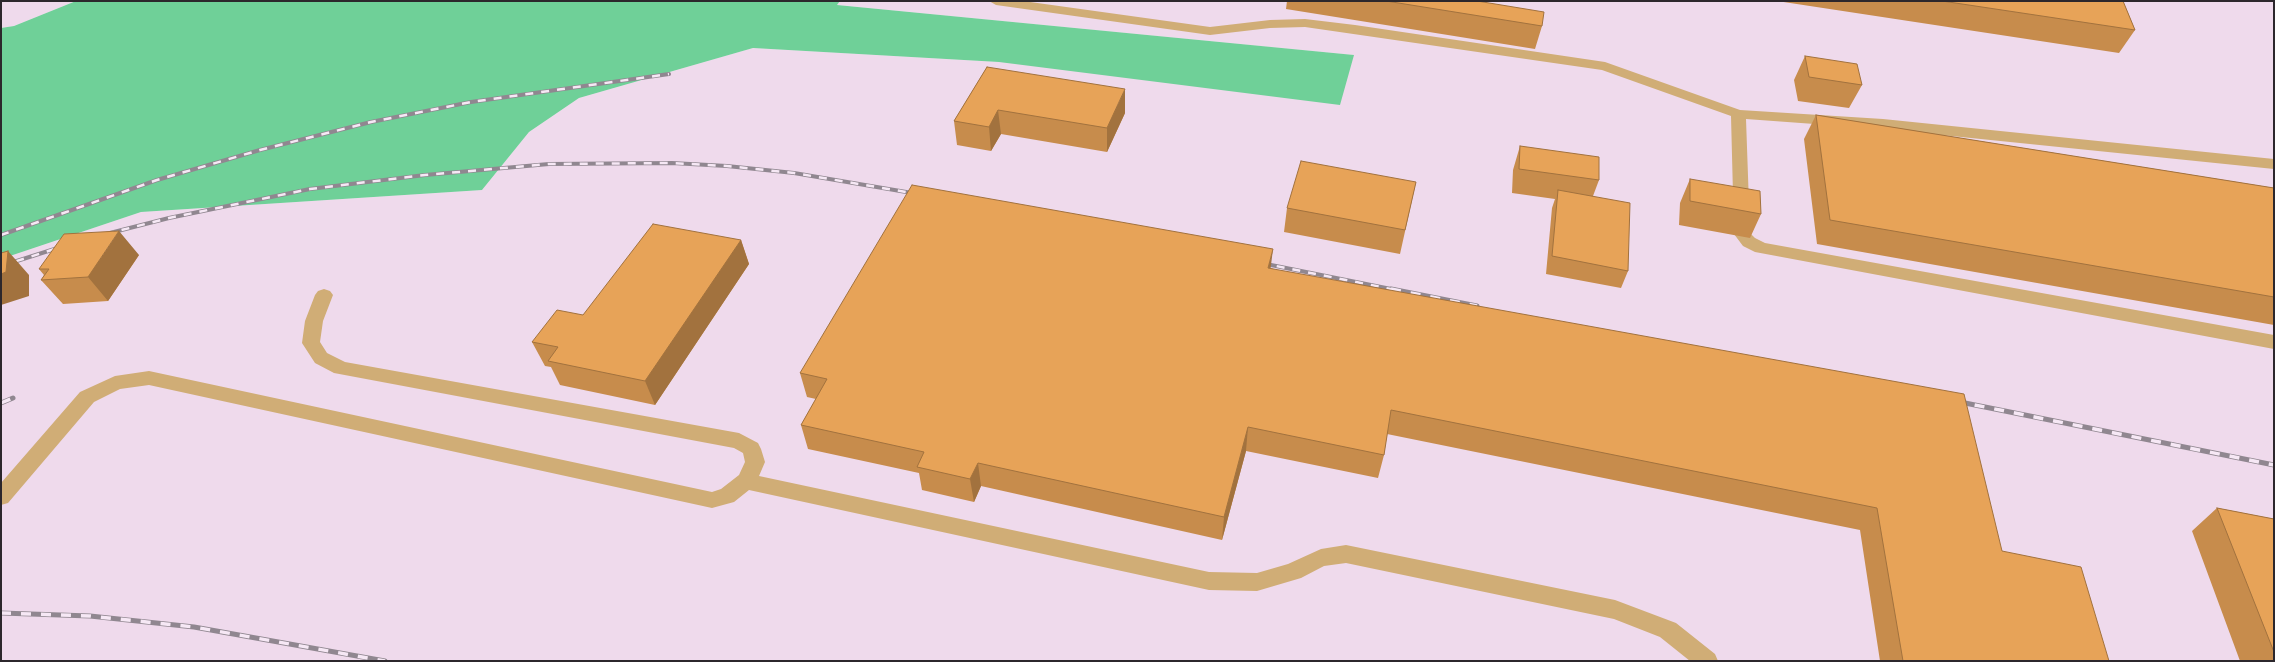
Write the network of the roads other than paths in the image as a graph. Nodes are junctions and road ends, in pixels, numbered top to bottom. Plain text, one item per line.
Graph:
1 (996, 1) edge
2 (1738, 114) junction
3 (2274, 164) edge
4 (324, 295) dead end
5 (2274, 342) edge
6 (746, 481) junction
7 (1, 496) edge
8 (1707, 661) edge

1 - 2 lane
2 - 3 lane
2 - 5 lane
4 - 6 lane
6 - 7 lane
6 - 8 lane

